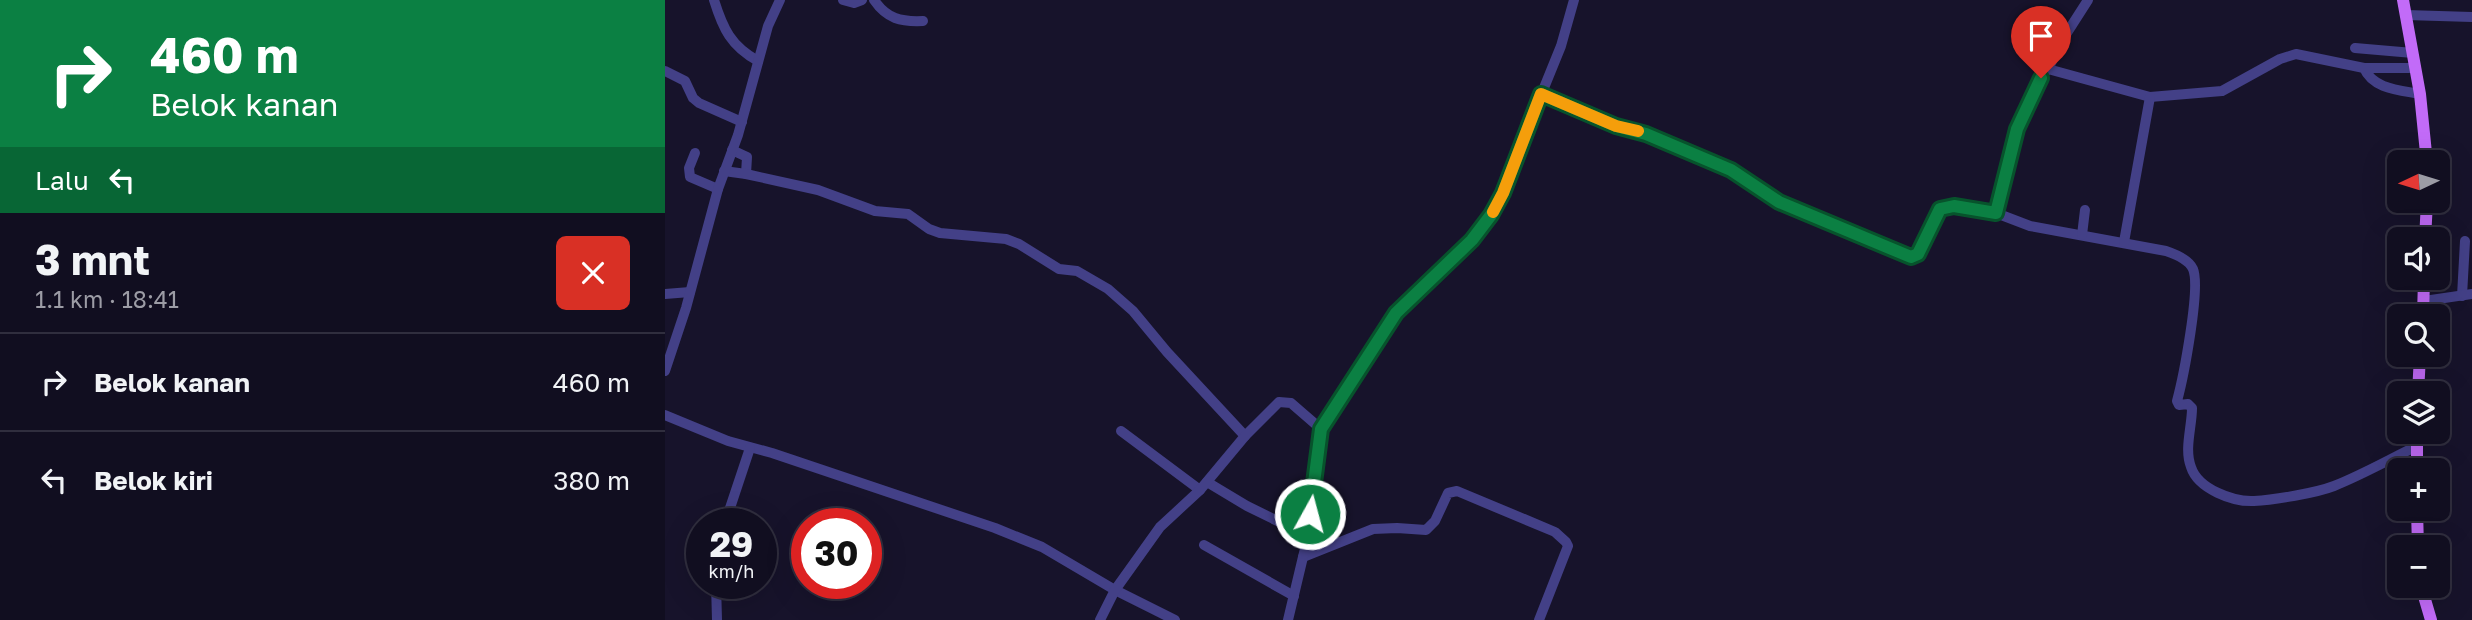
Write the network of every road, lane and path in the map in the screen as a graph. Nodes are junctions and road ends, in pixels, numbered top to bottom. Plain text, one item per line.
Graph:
1 (714, 0) edge
2 (780, 0) edge
3 (842, 0) edge
4 (862, 0) edge
5 (874, 0) edge
6 (1574, 0) edge
7 (2088, 0) edge
8 (2403, 0) edge
9 (2406, 15) junction
10 (2472, 17) edge
11 (923, 21) dead end
12 (2355, 48) dead end
13 (2413, 53) junction
14 (758, 61) junction
15 (2364, 68) junction
16 (2416, 68) junction
17 (2048, 69) junction
18 (665, 71) edge
19 (1541, 94) junction
20 (2420, 94) junction
21 (2150, 97) junction
22 (742, 122) junction
23 (732, 150) junction
24 (2426, 150) edge
25 (695, 153) dead end
26 (725, 171) junction
27 (745, 174) junction
28 (718, 189) junction
29 (2085, 210) dead end
30 (1996, 213) junction
31 (2082, 234) junction
32 (2465, 240) dead end
33 (2124, 243) junction
34 (2424, 290) edge
35 (690, 292) junction
36 (665, 294) edge
37 (2467, 295) edge
38 (2424, 302) joint
39 (665, 371) edge
40 (665, 415) edge
41 (1321, 429) junction
42 (1121, 431) dead end
43 (1245, 436) junction
44 (2417, 446) joint
45 (750, 448) junction
46 (2417, 458) edge
47 (1203, 486) junction
48 (730, 508) edge
49 (1308, 536) junction
50 (1204, 545) dead end
51 (1303, 557) junction
52 (1115, 590) junction
53 (1294, 596) junction
54 (2425, 598) edge
55 (716, 599) edge
56 (717, 620) edge
57 (1100, 620) edge
58 (1175, 620) edge
59 (1288, 620) edge
60 (1539, 620) edge
61 (2431, 620) edge

1 - 14 street
2 - 14 street
3 - 4 street
5 - 11 street
6 - 19 street
7 - 17 street
8 - 9 main road
9 - 10 street
9 - 13 main road
12 - 13 street
13 - 16 main road
14 - 22 street
15 - 16 street
15 - 20 street
15 - 21 street
16 - 20 main road
17 - 21 street
17 - 30 street
18 - 22 street
19 - 30 street
19 - 41 street
20 - 24 main road
21 - 33 street
22 - 23 street
23 - 26 street
23 - 27 street
25 - 28 street
26 - 27 street
26 - 28 street
27 - 43 street
28 - 35 street
29 - 31 street
30 - 31 street
31 - 33 street
32 - 37 street
33 - 44 street
34 - 38 main road
35 - 36 street
35 - 39 street
37 - 38 street
40 - 45 street
41 - 43 street
41 - 49 street
42 - 47 street
43 - 47 street
44 - 46 main road
45 - 48 street
45 - 52 street
47 - 49 street
47 - 52 street
49 - 51 street
50 - 53 street
51 - 53 street
51 - 60 street
52 - 57 street
52 - 58 street
53 - 59 street
54 - 61 main road
55 - 56 street

